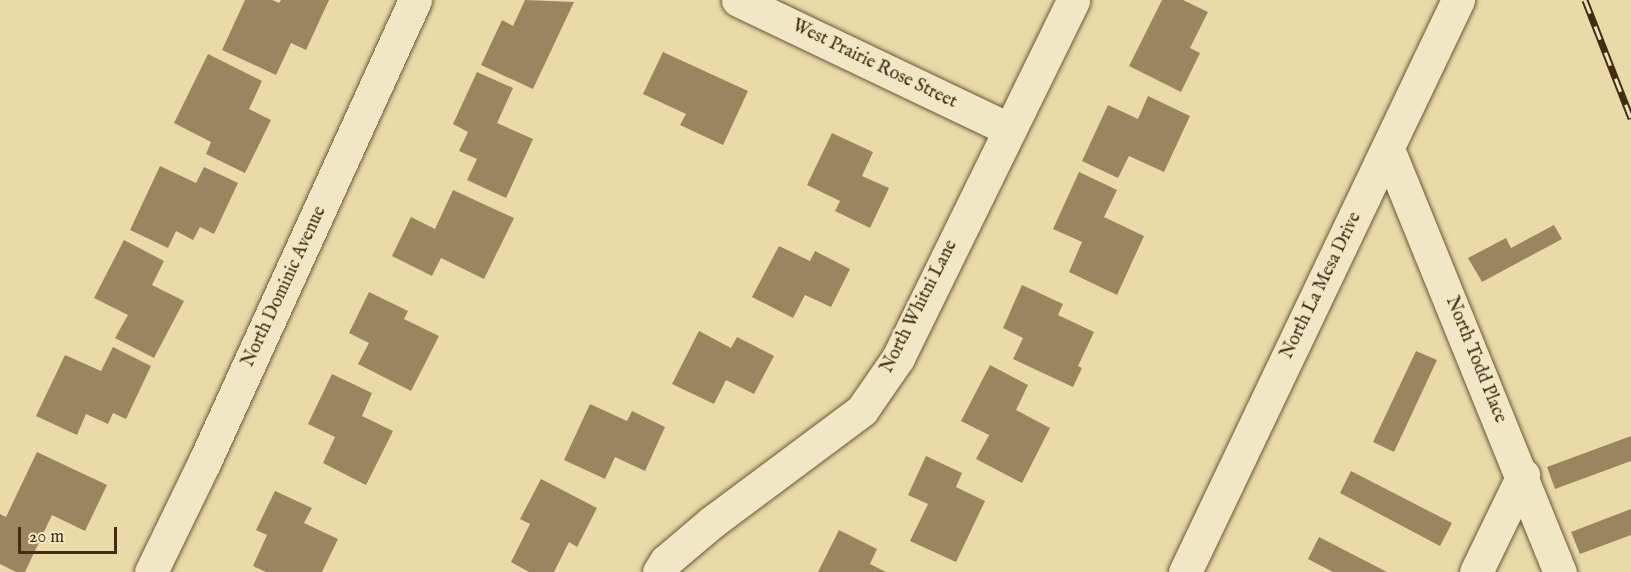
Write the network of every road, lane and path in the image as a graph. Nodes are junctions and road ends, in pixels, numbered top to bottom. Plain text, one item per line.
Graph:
1 (416, 0) edge
2 (738, 0) edge
3 (1073, 0) edge
4 (1458, 0) edge
5 (1010, 130) junction
6 (1388, 149) junction
7 (1523, 475) junction
8 (151, 572) edge
9 (659, 572) edge
10 (1185, 572) edge
11 (1476, 572) edge
12 (1560, 572) edge

1 - 8 street, North Dominic Avenue
2 - 5 street, West Prairie Rose Street
3 - 5 street, North Whitni Lane
4 - 6 street, North La Mesa Drive
5 - 9 street, North Whitni Lane
6 - 7 street, North Todd Place
6 - 10 street, North La Mesa Drive
7 - 11 street
7 - 12 street, North Todd Place

